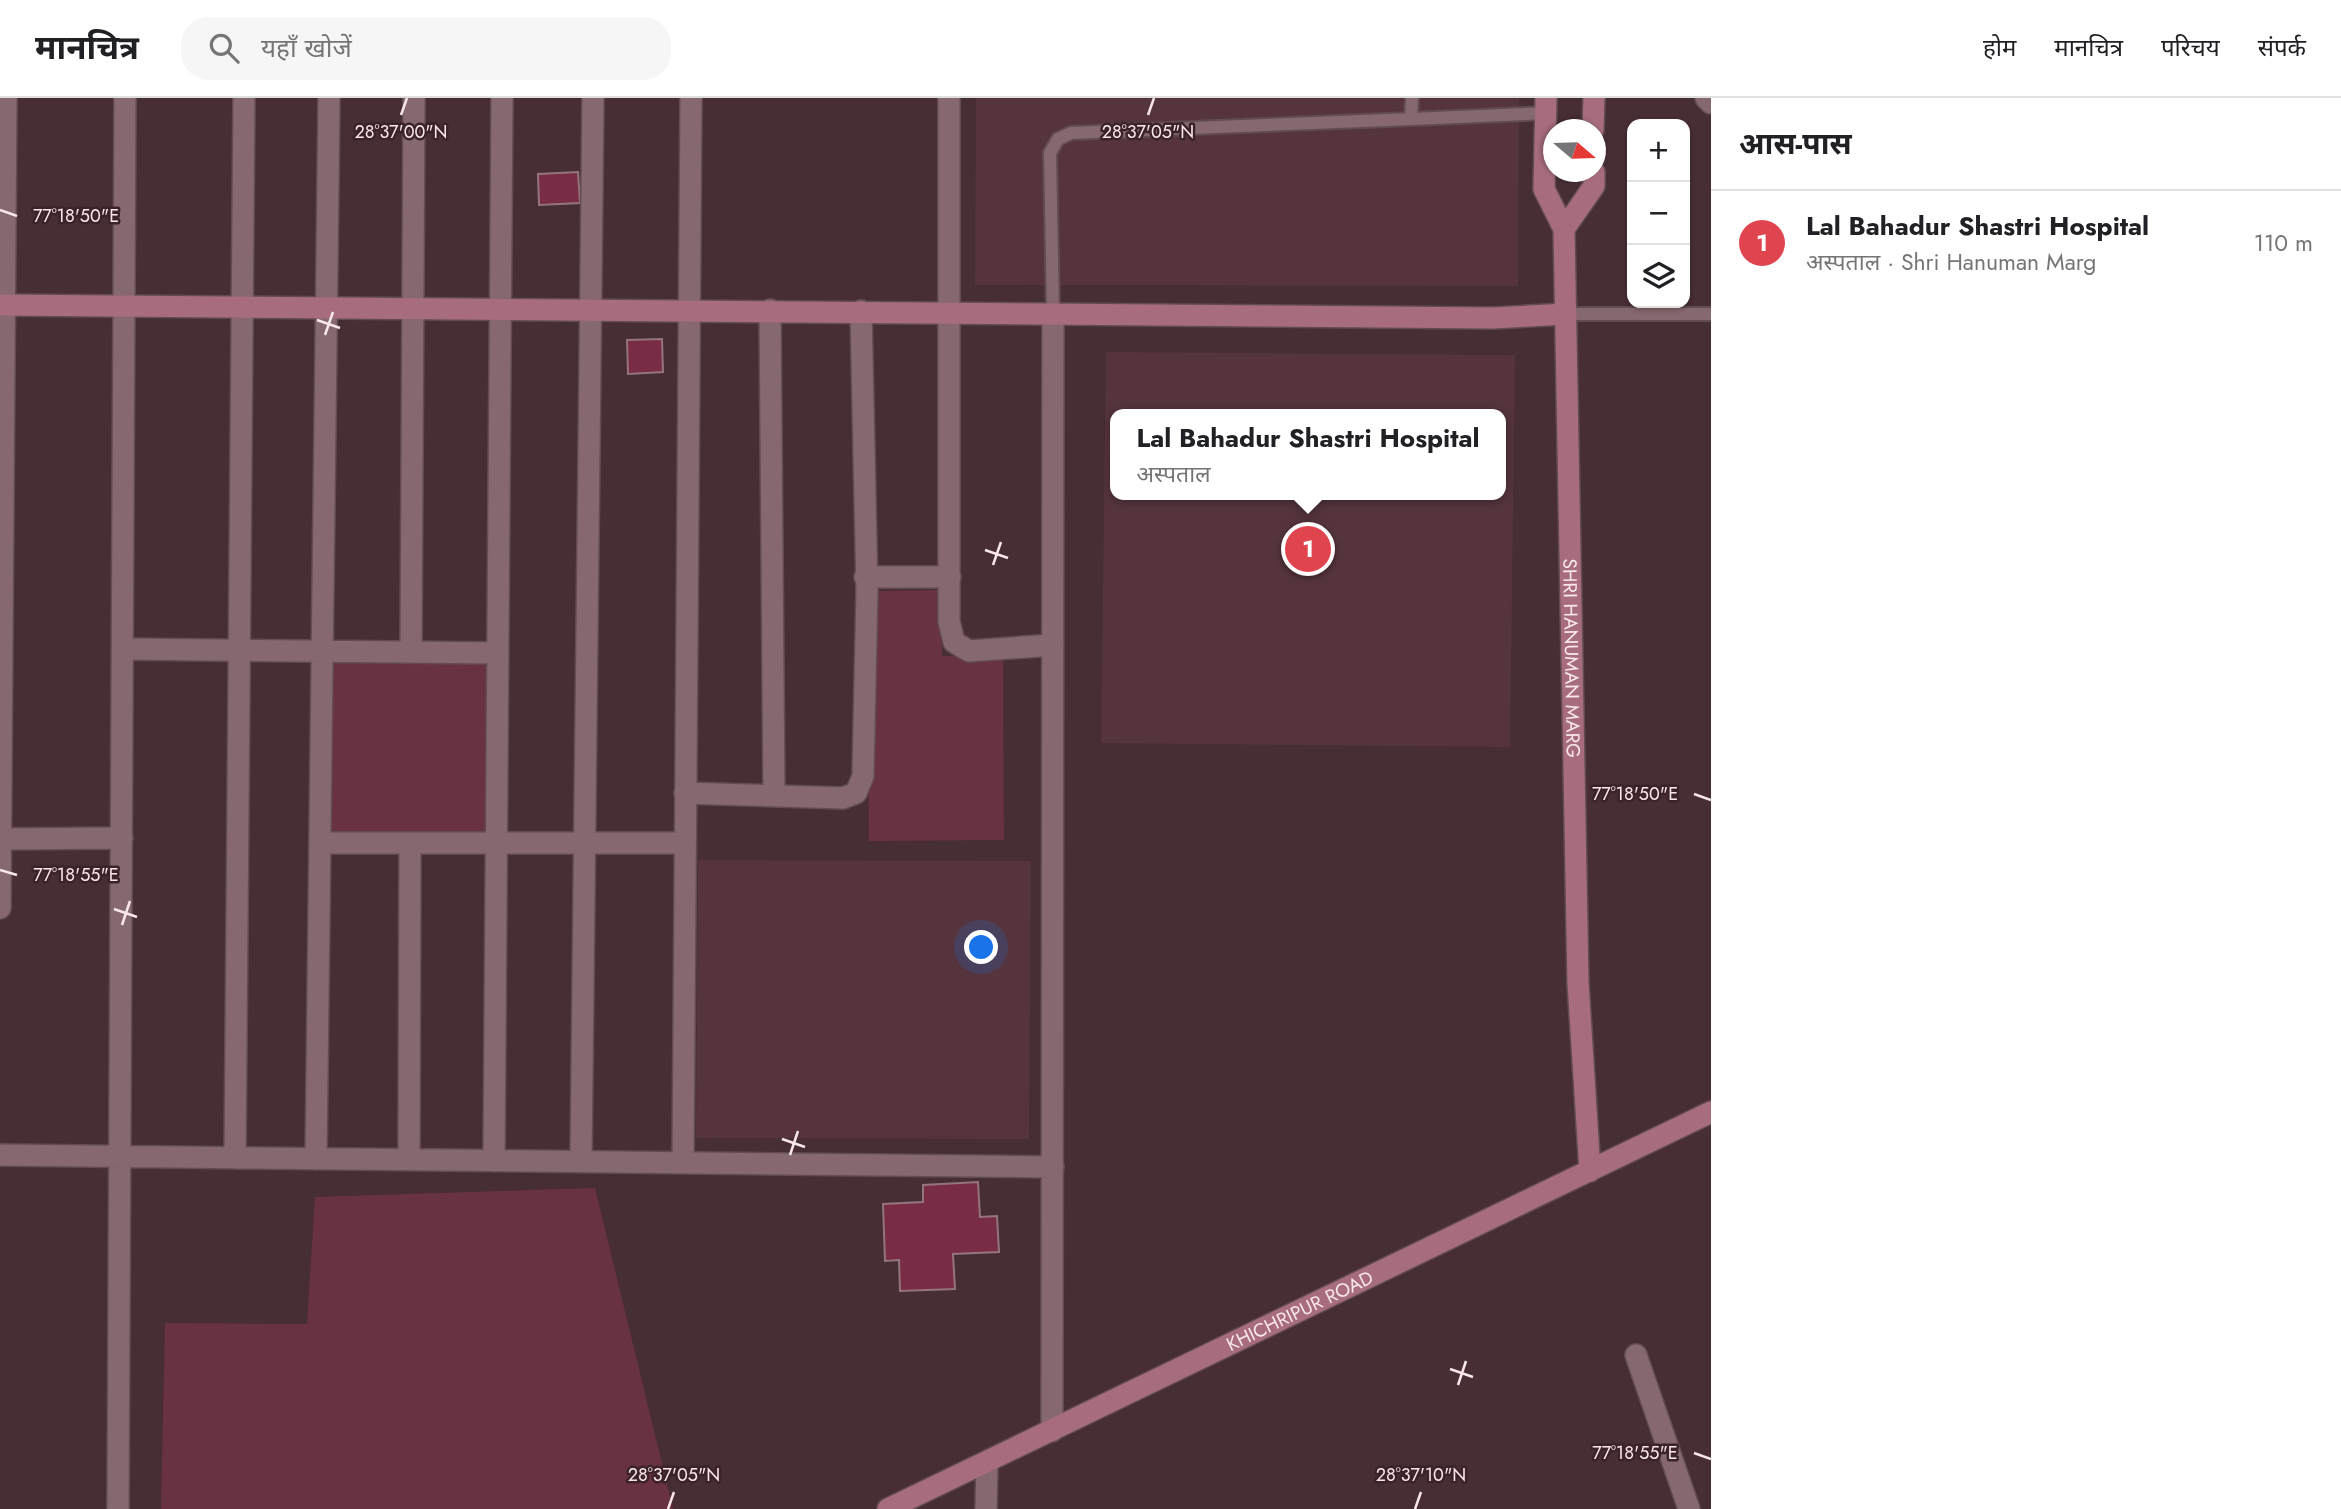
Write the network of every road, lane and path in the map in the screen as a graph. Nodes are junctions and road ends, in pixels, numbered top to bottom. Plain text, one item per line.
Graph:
1 (6, 98) edge
2 (125, 98) edge
3 (244, 98) edge
4 (328, 98) edge
5 (414, 98) edge
6 (502, 98) edge
7 (593, 98) edge
8 (691, 98) edge
9 (948, 98) edge
10 (1412, 98) edge
11 (1594, 98) edge
12 (1706, 98) edge
13 (1711, 103) edge
14 (1546, 106) edge
15 (1411, 119) junction
16 (1593, 119) edge
17 (1594, 182) edge
18 (1564, 229) junction
19 (2, 305) edge
20 (124, 306) junction
21 (243, 306) junction
22 (326, 307) junction
23 (413, 308) junction
24 (500, 308) junction
25 (591, 309) junction
26 (688, 310) junction
27 (770, 310) junction
28 (861, 311) junction
29 (949, 311) junction
30 (1053, 312) junction
31 (1566, 314) junction
32 (1711, 314) edge
33 (865, 577) junction
34 (950, 577) junction
35 (1053, 645) junction
36 (123, 649) junction
37 (239, 650) junction
38 (322, 651) junction
39 (411, 652) junction
40 (498, 653) junction
41 (685, 793) junction
42 (774, 796) junction
43 (122, 838) junction
44 (0, 839) edge
45 (320, 843) junction
46 (410, 844) junction
47 (497, 844) junction
48 (585, 844) junction
49 (685, 844) junction
50 (0, 908) edge
51 (1711, 1112) edge
52 (0, 1156) edge
53 (120, 1157) junction
54 (235, 1158) junction
55 (316, 1158) junction
56 (409, 1160) junction
57 (494, 1161) junction
58 (581, 1161) junction
59 (683, 1163) junction
60 (1053, 1167) junction
61 (1590, 1171) junction
62 (1636, 1355) dead end
63 (1052, 1431) junction
64 (987, 1462) junction
65 (118, 1509) edge
66 (888, 1509) edge
67 (986, 1509) edge
68 (1689, 1509) edge

1 - 19 street
2 - 20 street
3 - 21 street
4 - 22 street
5 - 23 street
6 - 24 street
7 - 25 street
8 - 26 street
9 - 29 street
10 - 15 lane
11 - 16 street
12 - 13 street
14 - 15 lane
14 - 18 street, SHRI HANUMAN MARG
15 - 30 lane
17 - 18 street
18 - 31 street, SHRI HANUMAN MARG
19 - 20 street
19 - 44 street
20 - 21 street
20 - 36 street
21 - 22 street
21 - 37 street
22 - 23 street
22 - 38 street
23 - 24 street
23 - 39 street
24 - 25 street
24 - 40 street
25 - 26 street
25 - 48 street
26 - 27 street
26 - 41 street
27 - 28 street
27 - 42 street
28 - 29 street
28 - 33 street
29 - 30 street
29 - 34 street
30 - 31 street
30 - 35 street
31 - 32 lane
31 - 61 street, SHRI HANUMAN MARG
33 - 34 street
33 - 42 street
34 - 35 street
35 - 60 street
36 - 37 street
36 - 43 street
37 - 38 street
37 - 54 street
38 - 39 street
38 - 45 street
39 - 40 street
40 - 47 street
41 - 42 street
41 - 49 street
43 - 44 street
43 - 53 street
44 - 50 street
45 - 46 street
45 - 55 street
46 - 47 street
46 - 56 street
47 - 48 street
47 - 57 street
48 - 49 street
48 - 58 street
49 - 59 street
51 - 61 street, KHICHRIPUR ROAD
52 - 53 street
53 - 54 street
53 - 65 street
54 - 55 street
55 - 56 street
56 - 57 street
57 - 58 street
58 - 59 street
59 - 60 street
60 - 63 street
61 - 63 street, KHICHRIPUR ROAD
62 - 68 street
63 - 64 street, KHICHRIPUR ROAD
64 - 66 street, KHICHRIPUR ROAD
64 - 67 street

